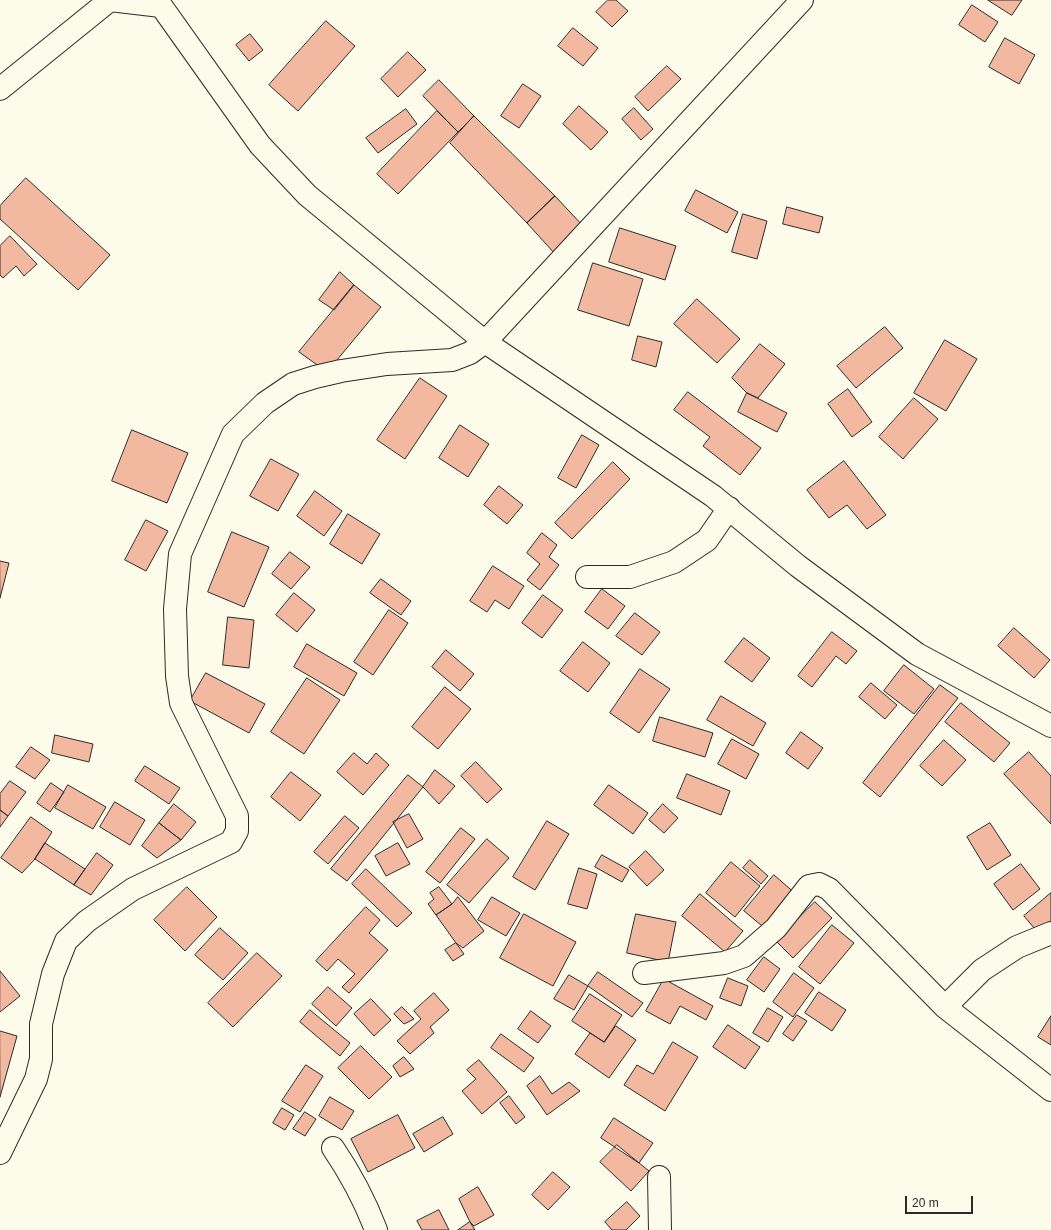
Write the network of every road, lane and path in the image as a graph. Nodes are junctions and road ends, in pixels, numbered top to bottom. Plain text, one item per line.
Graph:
1 (110, 0) edge
2 (802, 0) edge
3 (159, 3) edge
4 (0, 88) edge
5 (485, 342) junction
6 (729, 508) junction
7 (587, 577) dead end
8 (1051, 726) edge
9 (1051, 933) edge
10 (644, 973) dead end
11 (945, 1006) junction
12 (1051, 1090) edge
13 (333, 1148) dead end
14 (0, 1153) edge
15 (659, 1177) dead end
16 (376, 1230) edge
17 (660, 1230) edge

1 - 3 street
1 - 4 street
2 - 5 street
3 - 5 street
5 - 6 street
5 - 14 street
6 - 7 street
6 - 8 street
9 - 11 street
10 - 11 street
11 - 12 street
13 - 16 street
15 - 17 street

